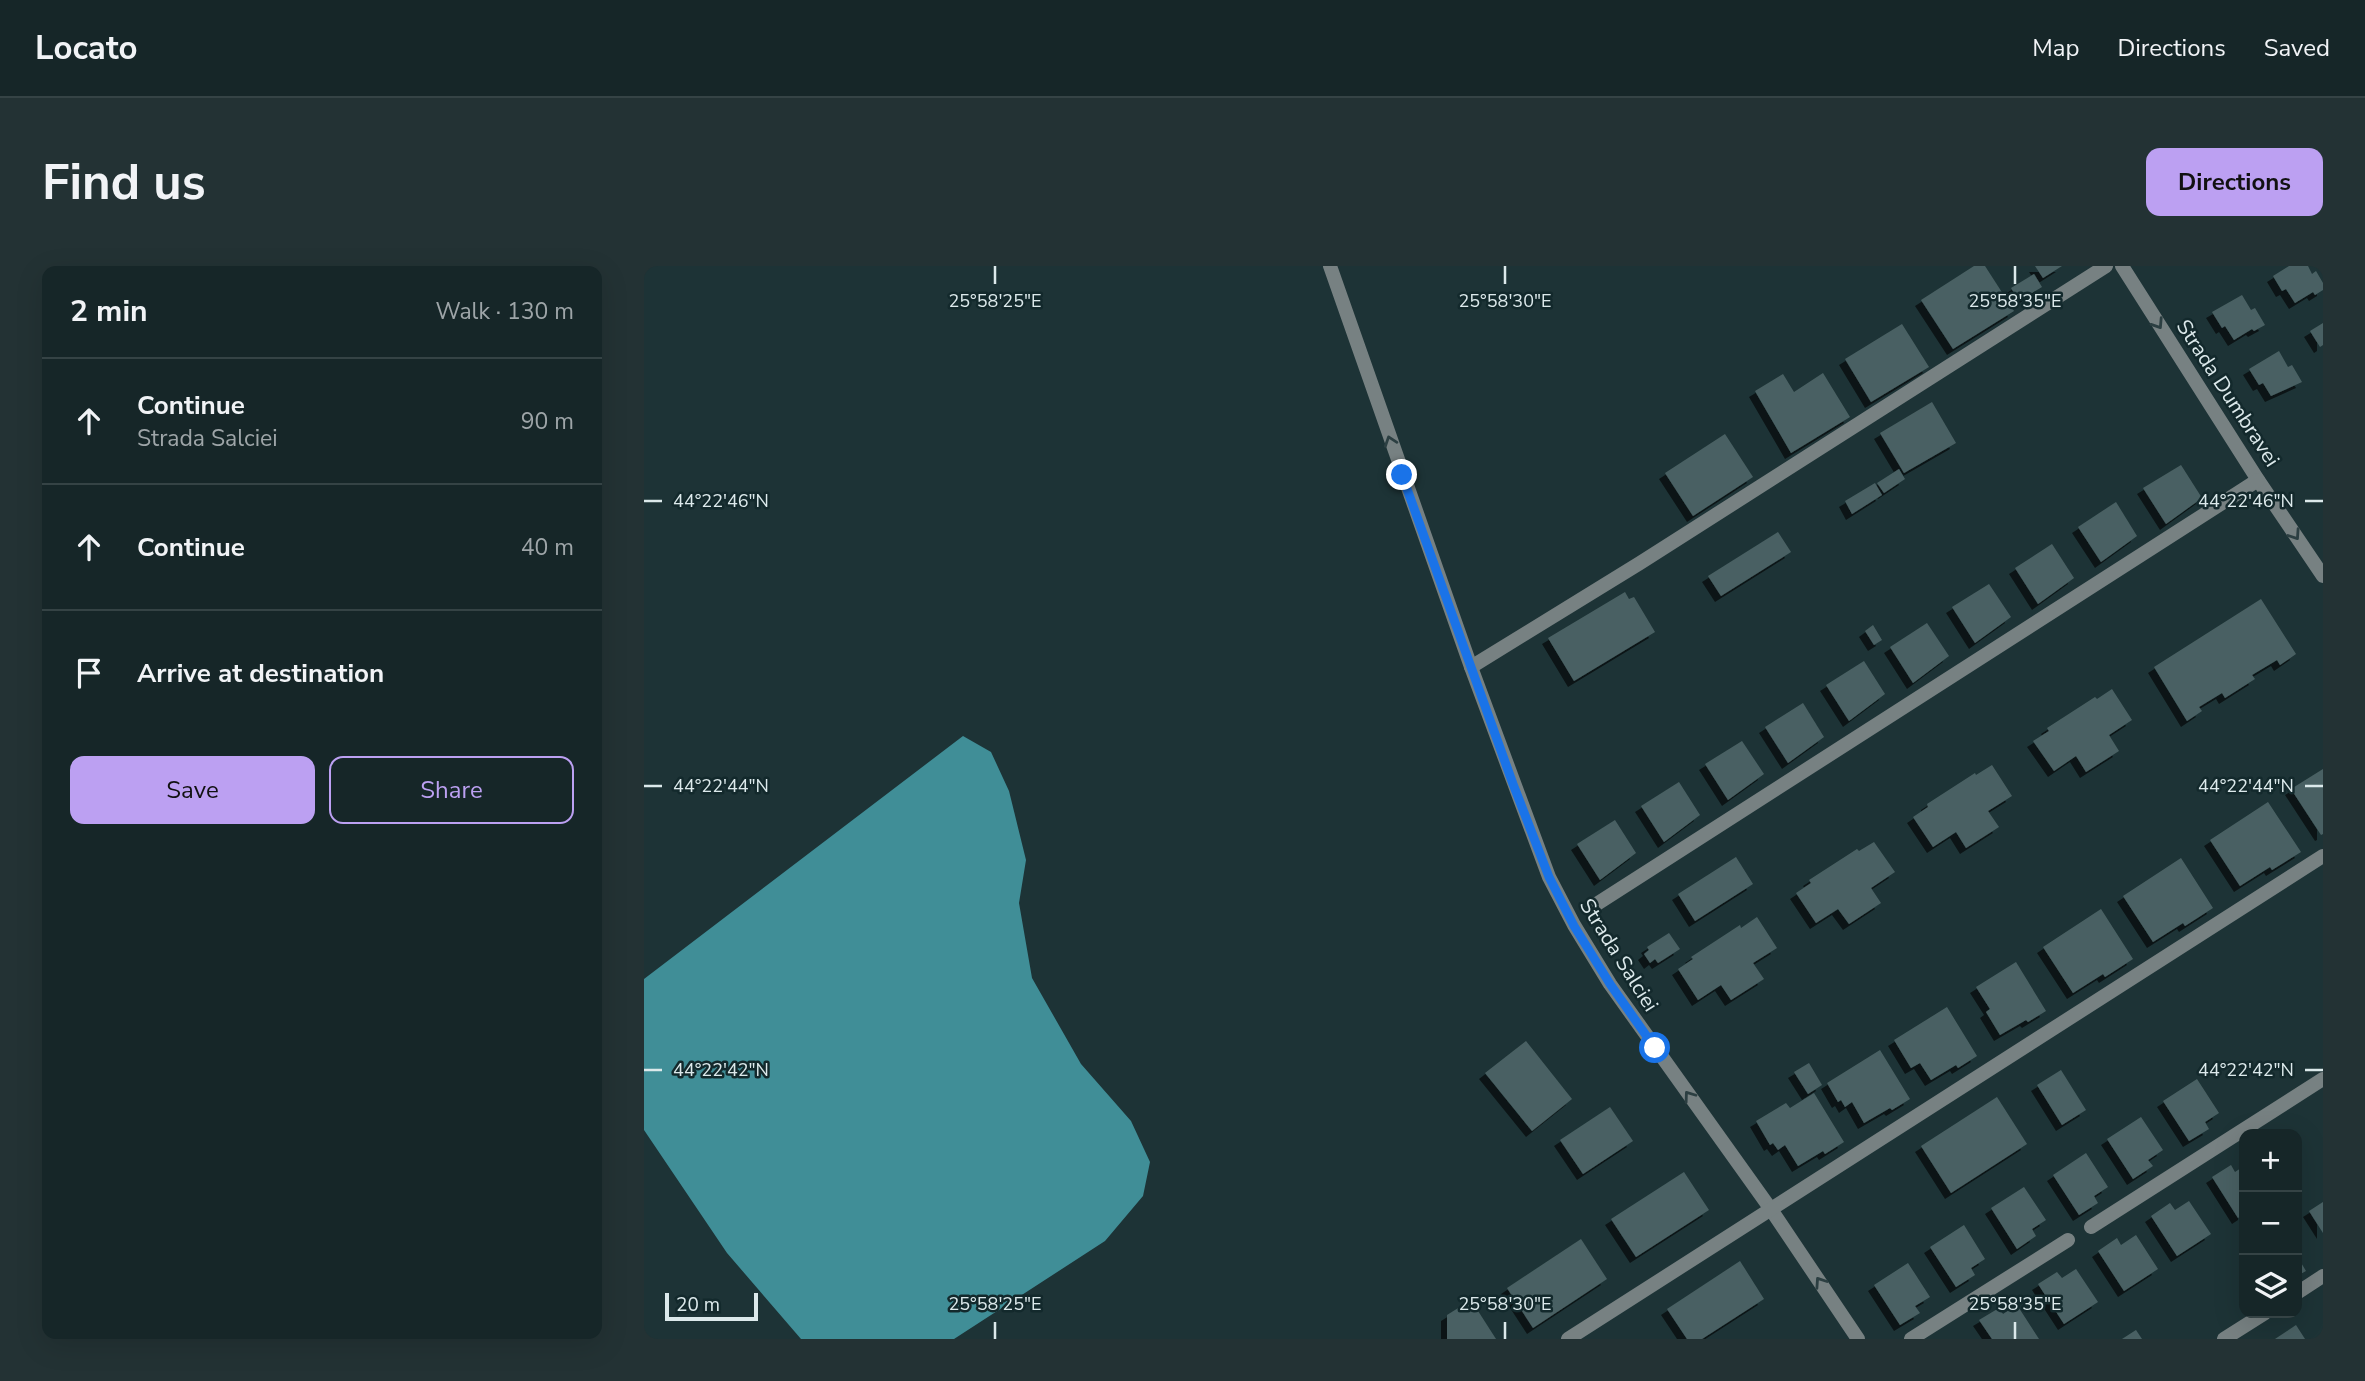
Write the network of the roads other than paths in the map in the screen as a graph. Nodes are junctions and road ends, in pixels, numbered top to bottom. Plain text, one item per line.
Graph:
1 (1330, 266) edge
2 (2106, 266) edge
3 (2122, 266) edge
4 (2258, 480) junction
5 (2323, 576) edge
6 (1471, 667) junction
7 (2323, 856) edge
8 (1591, 906) dead end
9 (2323, 1079) edge
10 (1770, 1208) junction
11 (2091, 1227) dead end
12 (2068, 1240) dead end
13 (2323, 1276) edge
14 (2302, 1290) edge
15 (2257, 1318) edge
16 (1568, 1339) edge
17 (1858, 1339) edge
18 (1911, 1339) edge
19 (2224, 1339) edge

6 -> 1 street, Strada Salciei
2 - 6 street
3 -> 4 street, Strada Dumbravei
4 -> 5 street, Strada Dumbravei
4 - 8 street
10 -> 6 street, Strada Salciei
7 - 10 street
9 - 11 street
10 - 16 street
17 -> 10 street, Strada Salciei
12 - 18 street
13 - 14 street
15 - 19 street

